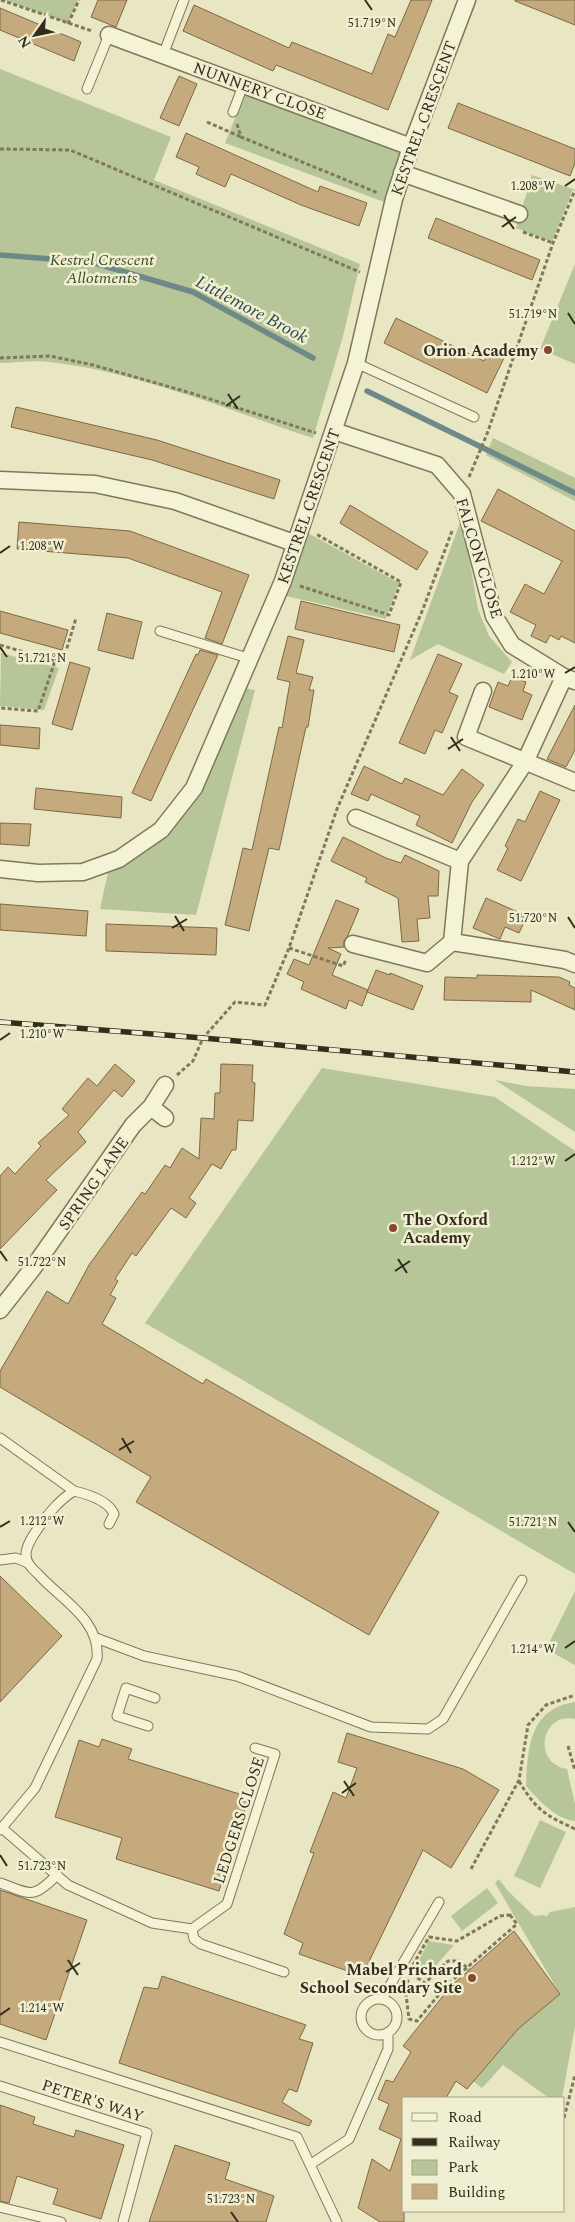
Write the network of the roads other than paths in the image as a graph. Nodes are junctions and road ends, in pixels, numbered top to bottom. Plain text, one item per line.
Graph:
1 (184, 0) edge
2 (467, 0) edge
3 (109, 35) joint
4 (163, 55) junction
5 (244, 83) junction
6 (86, 89) dead end
7 (233, 112) road end
8 (411, 147) junction
9 (402, 172) junction
10 (519, 214) road end
11 (356, 363) junction
12 (474, 417) dead end
13 (333, 434) junction
14 (0, 480) edge
15 (294, 543) junction
16 (160, 631) dead end
17 (251, 659) junction
18 (569, 679) edge
19 (483, 691) dead end
20 (525, 762) junction
21 (575, 782) edge
22 (356, 818) dead end
23 (460, 861) junction
24 (0, 869) edge
25 (452, 942) junction
26 (353, 944) road end
27 (575, 964) edge
28 (165, 1085) dead end
29 (152, 1107) junction
30 (165, 1118) dead end
31 (0, 1310) edge
32 (0, 1438) edge
33 (74, 1491) junction
34 (109, 1524) dead end
35 (0, 1560) edge
36 (28, 1563) junction
37 (522, 1580) dead end
38 (96, 1638) junction
39 (155, 1698) dead end
40 (148, 1726) dead end
41 (255, 1748) dead end
42 (1, 1830) edge
43 (57, 1875) junction
44 (0, 1883) edge
45 (438, 1902) dead end
46 (192, 1929) junction
47 (284, 1972) dead end
48 (382, 1999) junction
49 (388, 2032) junction
50 (0, 2042) edge
51 (0, 2086) edge
52 (311, 2164) junction
53 (0, 2207) edge
54 (61, 2222) edge
55 (123, 2222) edge
56 (337, 2222) edge

1 - 4 lane
2 - 8 street, KESTREL CRESCENT
3 - 4 street, NUNNERY CLOSE
3 - 6 lane
4 - 5 street, NUNNERY CLOSE
5 - 7 lane
5 - 8 street, NUNNERY CLOSE
8 - 9 street, KESTREL CRESCENT
9 - 10 street
9 - 11 street, KESTREL CRESCENT
11 - 12 lane
11 - 13 street, KESTREL CRESCENT
13 - 15 street, KESTREL CRESCENT
13 - 18 street, FALCON CLOSE
14 - 15 street
15 - 17 street, KESTREL CRESCENT
16 - 17 lane
17 - 24 street, KESTREL CRESCENT
18 - 20 street, FALCON CLOSE
19 - 20 street
20 - 21 street
20 - 23 street, FALCON CLOSE
22 - 23 street
23 - 25 street, FALCON CLOSE
25 - 26 street
25 - 27 street
28 - 29 street, SPRING LANE
29 - 30 street
29 - 31 street, SPRING LANE
32 - 33 lane
33 - 34 lane
33 - 36 lane
35 - 36 lane
36 - 38 lane
37 - 38 lane
38 - 42 lane
39 - 40 lane
41 - 46 lane, LEDGERS CLOSE
42 - 43 lane
43 - 44 lane
43 - 46 lane
45 - 48 lane
46 - 47 lane
48 - 49 lane
48 - 49 lane
49 - 52 lane
50 - 52 lane
51 - 55 lane, PETER'S WAY
52 - 56 lane
53 - 54 lane

